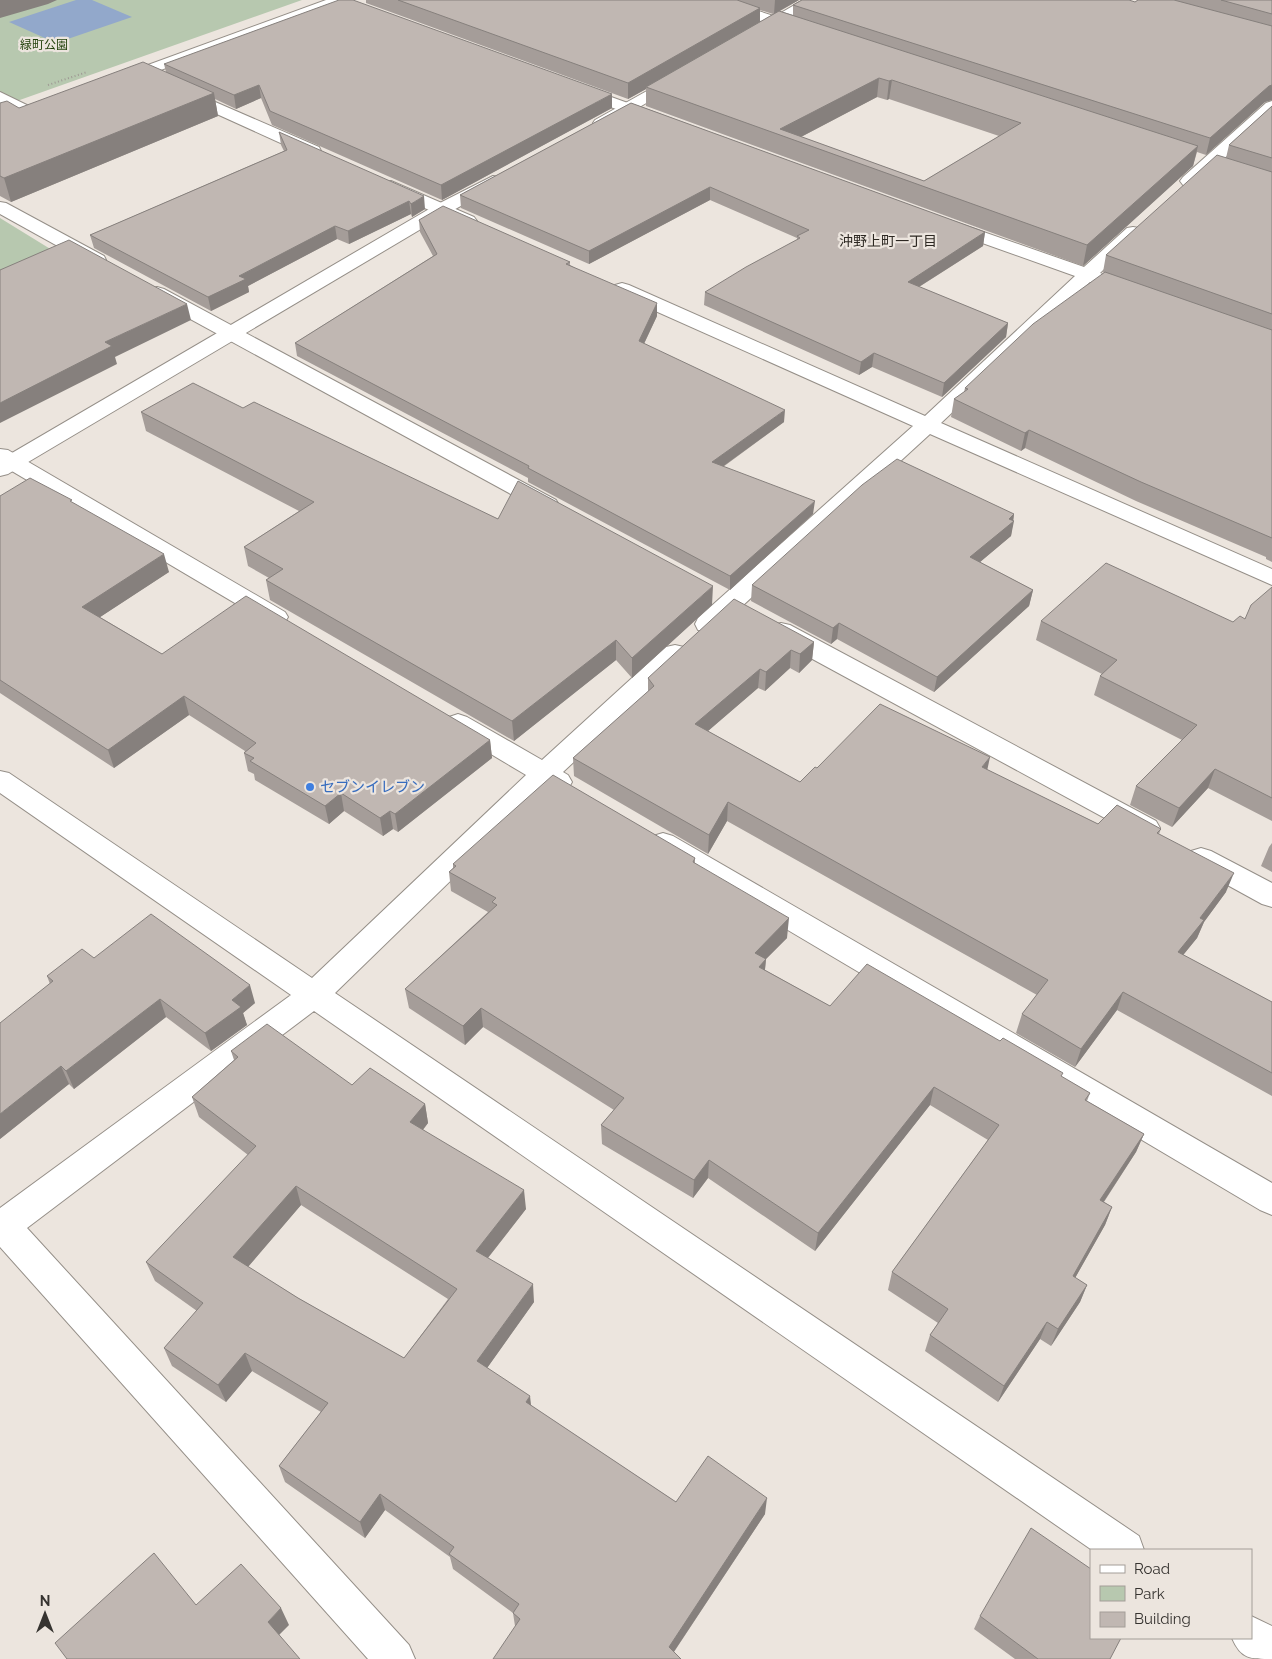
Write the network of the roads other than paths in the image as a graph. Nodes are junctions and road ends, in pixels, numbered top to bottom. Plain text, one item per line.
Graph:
1 (339, 0) edge
2 (710, 0) edge
3 (813, 0) edge
4 (357, 7) edge
5 (776, 22) junction
6 (814, 34) edge
7 (743, 41) edge
8 (694, 70) edge
9 (139, 73) junction
10 (562, 84) edge
11 (102, 86) edge
12 (0, 97) edge
13 (1272, 106) edge
14 (628, 108) junction
15 (7, 120) edge
16 (674, 125) edge
17 (586, 131) edge
18 (326, 157) edge
19 (510, 172) edge
20 (371, 177) edge
21 (1173, 196) edge
22 (0, 207) edge
23 (442, 209) junction
24 (1151, 216) edge
25 (937, 220) edge
26 (487, 229) edge
27 (1086, 275) junction
28 (604, 281) edge
29 (1114, 285) edge
30 (232, 334) junction
31 (927, 425) junction
32 (4, 462) edge
33 (564, 514) edge
34 (1272, 578) edge
35 (738, 608) junction
36 (295, 628) edge
37 (432, 708) edge
38 (544, 774) junction
39 (0, 780) edge
40 (578, 794) edge
41 (638, 829) edge
42 (1272, 896) edge
43 (314, 994) junction
44 (1272, 1200) edge
45 (1, 1226) edge
46 (1124, 1549) edge
47 (1252, 1637) edge
48 (1272, 1651) edge
49 (395, 1659) edge

1 - 4 street
1 - 9 street
2 - 5 street
3 - 5 street
5 - 6 street
5 - 7 street
8 - 14 street
9 - 11 street
9 - 18 street
10 - 14 street
12 - 15 street
13 - 21 street
14 - 16 street
14 - 17 street
19 - 23 street
20 - 23 street
22 - 30 street
23 - 26 street
23 - 30 street
24 - 27 street
25 - 27 street
27 - 29 street
27 - 31 street
28 - 31 street
30 - 32 street
30 - 33 street
31 - 34 street
31 - 35 street
32 - 36 street
35 - 38 street
35 - 42 street
37 - 38 street
38 - 40 street
38 - 43 street
39 - 43 street
41 - 44 street
43 - 45 street
43 - 46 street
45 - 49 street
47 - 48 street

